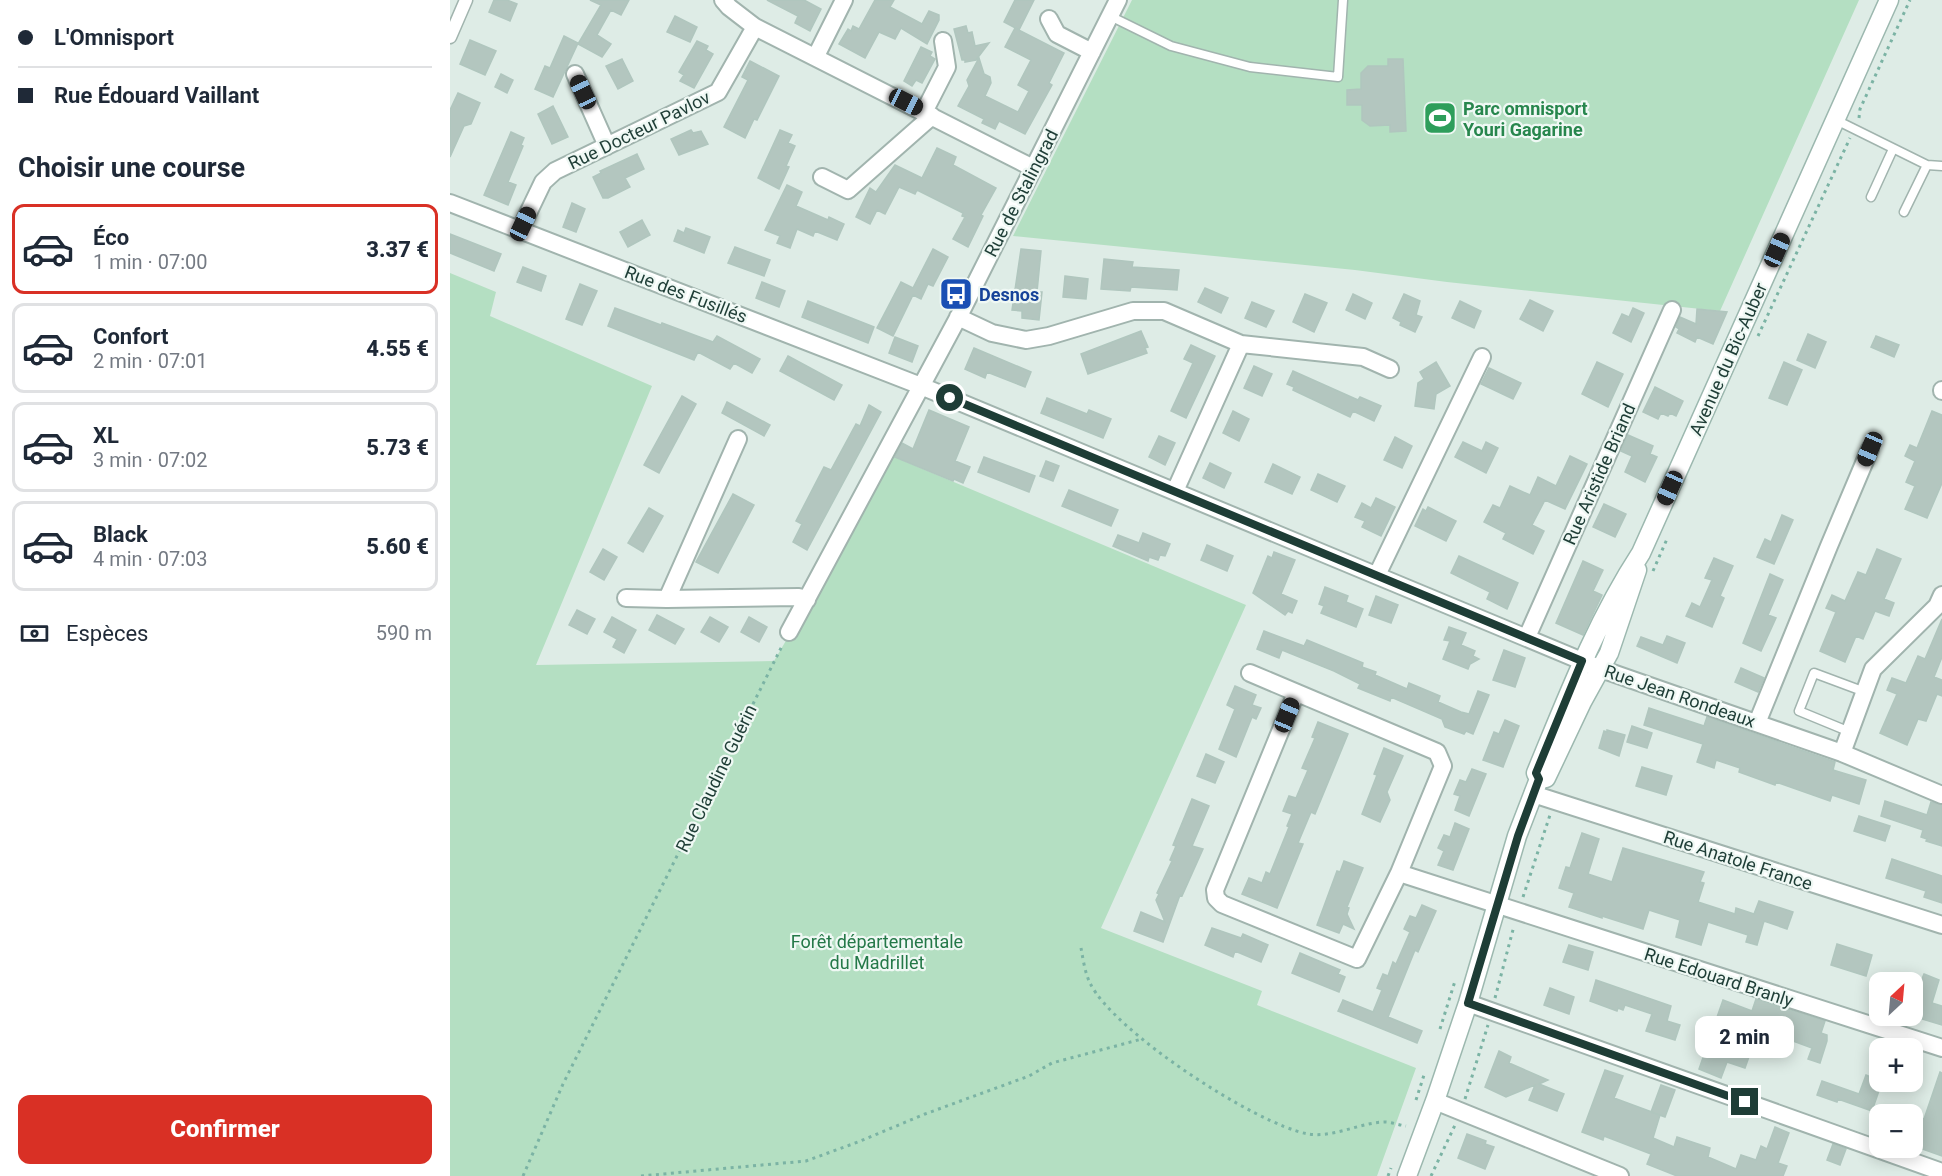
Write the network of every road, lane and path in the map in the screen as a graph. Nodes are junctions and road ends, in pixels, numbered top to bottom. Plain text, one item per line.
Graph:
1 (466, 0) edge
2 (723, 0) edge
3 (844, 0) edge
4 (1118, 0) edge
5 (1343, 0) edge
6 (1889, 0) edge
7 (1910, 0) edge
8 (1110, 16) junction
9 (1049, 19) dead end
10 (755, 27) junction
11 (450, 37) edge
12 (943, 41) dead end
13 (1092, 51) junction
14 (816, 56) junction
15 (575, 74) dead end
16 (928, 114) junction
17 (1836, 120) junction
18 (1858, 122) dead end
19 (1851, 136) dead end
20 (608, 146) junction
21 (1893, 148) junction
22 (1927, 165) junction
23 (1942, 166) edge
24 (1034, 168) junction
25 (822, 177) dead end
26 (1872, 197) dead end
27 (450, 203) edge
28 (1904, 212) dead end
29 (520, 230) junction
30 (1672, 310) dead end
31 (958, 317) junction
32 (1758, 336) dead end
33 (1241, 344) junction
34 (1482, 357) dead end
35 (1390, 369) dead end
36 (921, 386) junction
37 (738, 439) dead end
38 (1870, 449) dead end
39 (1175, 491) junction
40 (1669, 536) dead end
41 (1641, 554) junction
42 (1377, 575) junction
43 (1650, 579) dead end
44 (1942, 594) edge
45 (626, 598) dead end
46 (667, 599) junction
47 (807, 600) junction
48 (1937, 614) edge
49 (789, 632) joint
50 (1527, 637) junction
51 (1582, 661) junction
52 (1601, 669) junction
53 (1250, 673) dead end
54 (1865, 692) junction
55 (1296, 693) junction
56 (1757, 723) junction
57 (1850, 732) junction
58 (1842, 753) junction
59 (1536, 786) junction
60 (1942, 795) edge
61 (1399, 873) junction
62 (1496, 905) junction
63 (1942, 925) edge
64 (1081, 948) dead end
65 (1468, 1003) junction
66 (1490, 1020) dead end
67 (1142, 1039) junction
68 (1942, 1048) edge
69 (1435, 1101) junction
70 (1463, 1104) dead end
71 (1457, 1120) dead end
72 (1406, 1126) dead end
73 (1942, 1173) edge
74 (523, 1176) edge
75 (641, 1176) edge
76 (1407, 1176) edge
77 (1431, 1176) edge
78 (1620, 1176) edge

1 - 11 street
2 - 10 street
3 - 14 street
4 - 8 street, Rue de Stalingrad
5 - 8 lane
6 - 17 main road, Avenue du Bic-Auber
7 - 18 path
8 - 13 street, Rue de Stalingrad
9 - 13 street
10 - 14 street
10 - 20 street, Rue Docteur Pavlov
12 - 16 street
13 - 24 street, Rue de Stalingrad
14 - 16 street
15 - 20 street
16 - 24 street
16 - 25 street
17 - 21 lane
17 - 41 main road, Avenue du Bic-Auber
19 - 32 path
20 - 29 street, Rue Docteur Pavlov
21 - 22 lane
21 - 26 lane
22 - 23 lane
22 - 28 lane
24 - 31 street, Rue de Stalingrad
27 - 29 street, Rue des Fusillés
29 - 36 street, Rue des Fusillés
30 - 50 street, Rue Aristide Briand
31 - 33 street
31 - 36 street, Rue de Stalingrad
33 - 35 street
33 - 39 street
34 - 42 street
36 - 39 street, Rue Jean Rondeaux
36 - 47 street
37 - 46 street
38 - 56 street
39 - 42 street, Rue Jean Rondeaux
40 - 43 path
41 - 51 main road, Avenue du Bic-Auber
41 - 52 main road, Avenue du Bic-Auber
42 - 50 street, Rue Jean Rondeaux
44 - 48 street
45 - 46 street
46 - 47 street
47 - 49 street
48 - 54 street
49 - 74 path, Rue Claudine Guérin
50 - 51 street, Rue Jean Rondeaux
51 - 52 street, Rue Jean Rondeaux
51 - 59 main road, Avenue du Bic-Auber
52 - 56 street, Rue Jean Rondeaux
52 - 59 main road, Avenue du Bic-Auber
53 - 55 street
54 - 57 street
54 - 57 lane
55 - 61 street
55 - 61 street
56 - 58 street, Rue Jean Rondeaux
57 - 58 street
58 - 60 street, Rue Jean Rondeaux
59 - 62 main road
59 - 63 street, Rue Anatole France
61 - 62 street, Rue Edouard Branly
62 - 65 main road
62 - 68 street, Rue Edouard Branly
64 - 67 path
65 - 69 main road
65 - 73 street
66 - 70 path
67 - 72 path
67 - 75 path
69 - 76 main road
69 - 78 street
71 - 77 path

